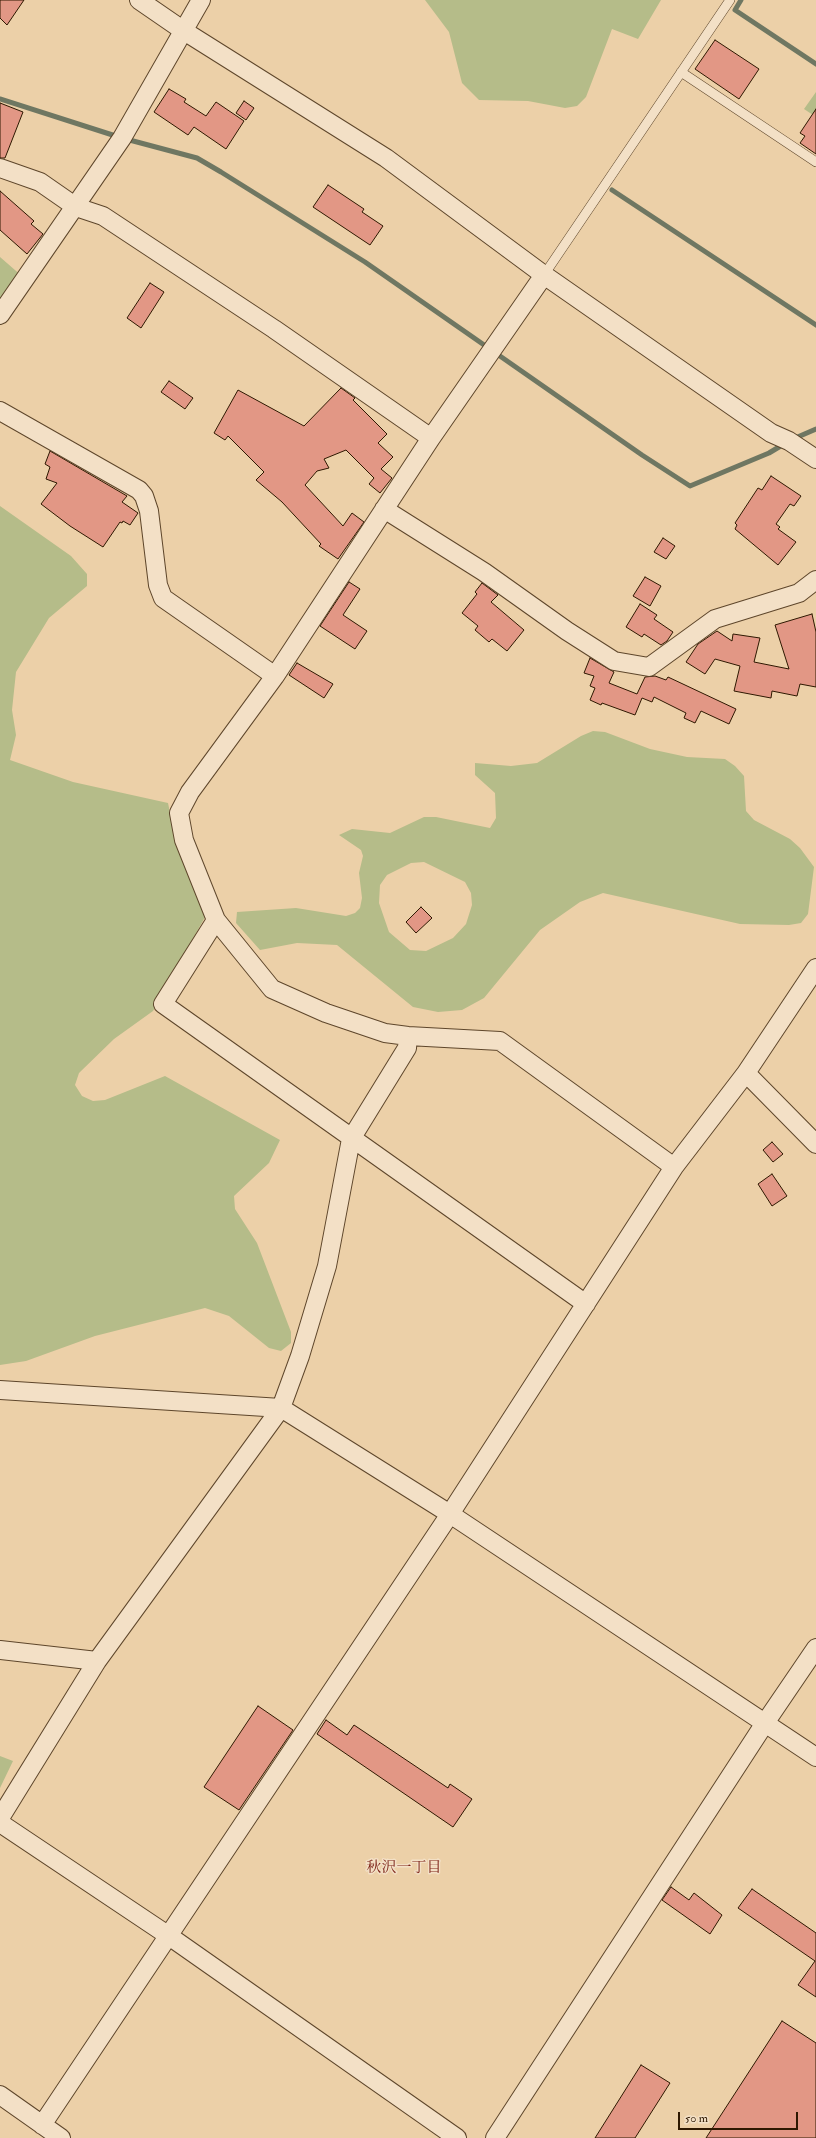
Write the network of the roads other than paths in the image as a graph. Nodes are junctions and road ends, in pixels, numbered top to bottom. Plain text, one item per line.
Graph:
1 (139, 0) edge
2 (201, 0) edge
3 (730, 0) edge
4 (184, 31) junction
5 (681, 72) junction
6 (816, 162) edge
7 (0, 168) edge
8 (76, 207) junction
9 (544, 275) junction
10 (0, 315) edge
11 (0, 411) edge
12 (431, 438) junction
13 (816, 459) edge
14 (384, 509) junction
15 (816, 580) edge
16 (275, 676) junction
17 (216, 920) junction
18 (816, 968) edge
19 (408, 1036) junction
20 (746, 1073) junction
21 (351, 1139) junction
22 (816, 1144) edge
23 (674, 1168) junction
24 (586, 1304) junction
25 (0, 1390) edge
26 (281, 1408) junction
27 (450, 1514) junction
28 (816, 1648) edge
29 (0, 1650) edge
30 (97, 1661) junction
31 (764, 1723) junction
32 (816, 1757) edge
33 (0, 1818) edge
34 (0, 1823) edge
35 (169, 1936) junction
36 (0, 2096) edge
37 (42, 2125) junction
38 (61, 2138) edge
39 (457, 2138) edge
40 (495, 2138) edge

1 - 4 street
2 - 4 street
3 - 5 lane
4 - 8 street
4 - 9 street
5 - 6 lane
5 - 9 lane
7 - 8 street
8 - 10 street
8 - 12 street
9 - 12 street
9 - 13 street
11 - 16 street
12 - 14 street
14 - 15 street
14 - 16 street
16 - 17 street
17 - 19 street
17 - 21 street
18 - 20 street
19 - 21 street
19 - 23 street
20 - 22 street
20 - 23 street
21 - 24 street
21 - 26 street
23 - 24 street
24 - 27 street
25 - 26 street
26 - 27 street
26 - 30 street
27 - 31 street
27 - 35 street
28 - 31 street
29 - 30 street
30 - 33 street
31 - 32 street
31 - 40 street
34 - 35 street
35 - 37 street
35 - 39 street
36 - 37 street
37 - 38 street

